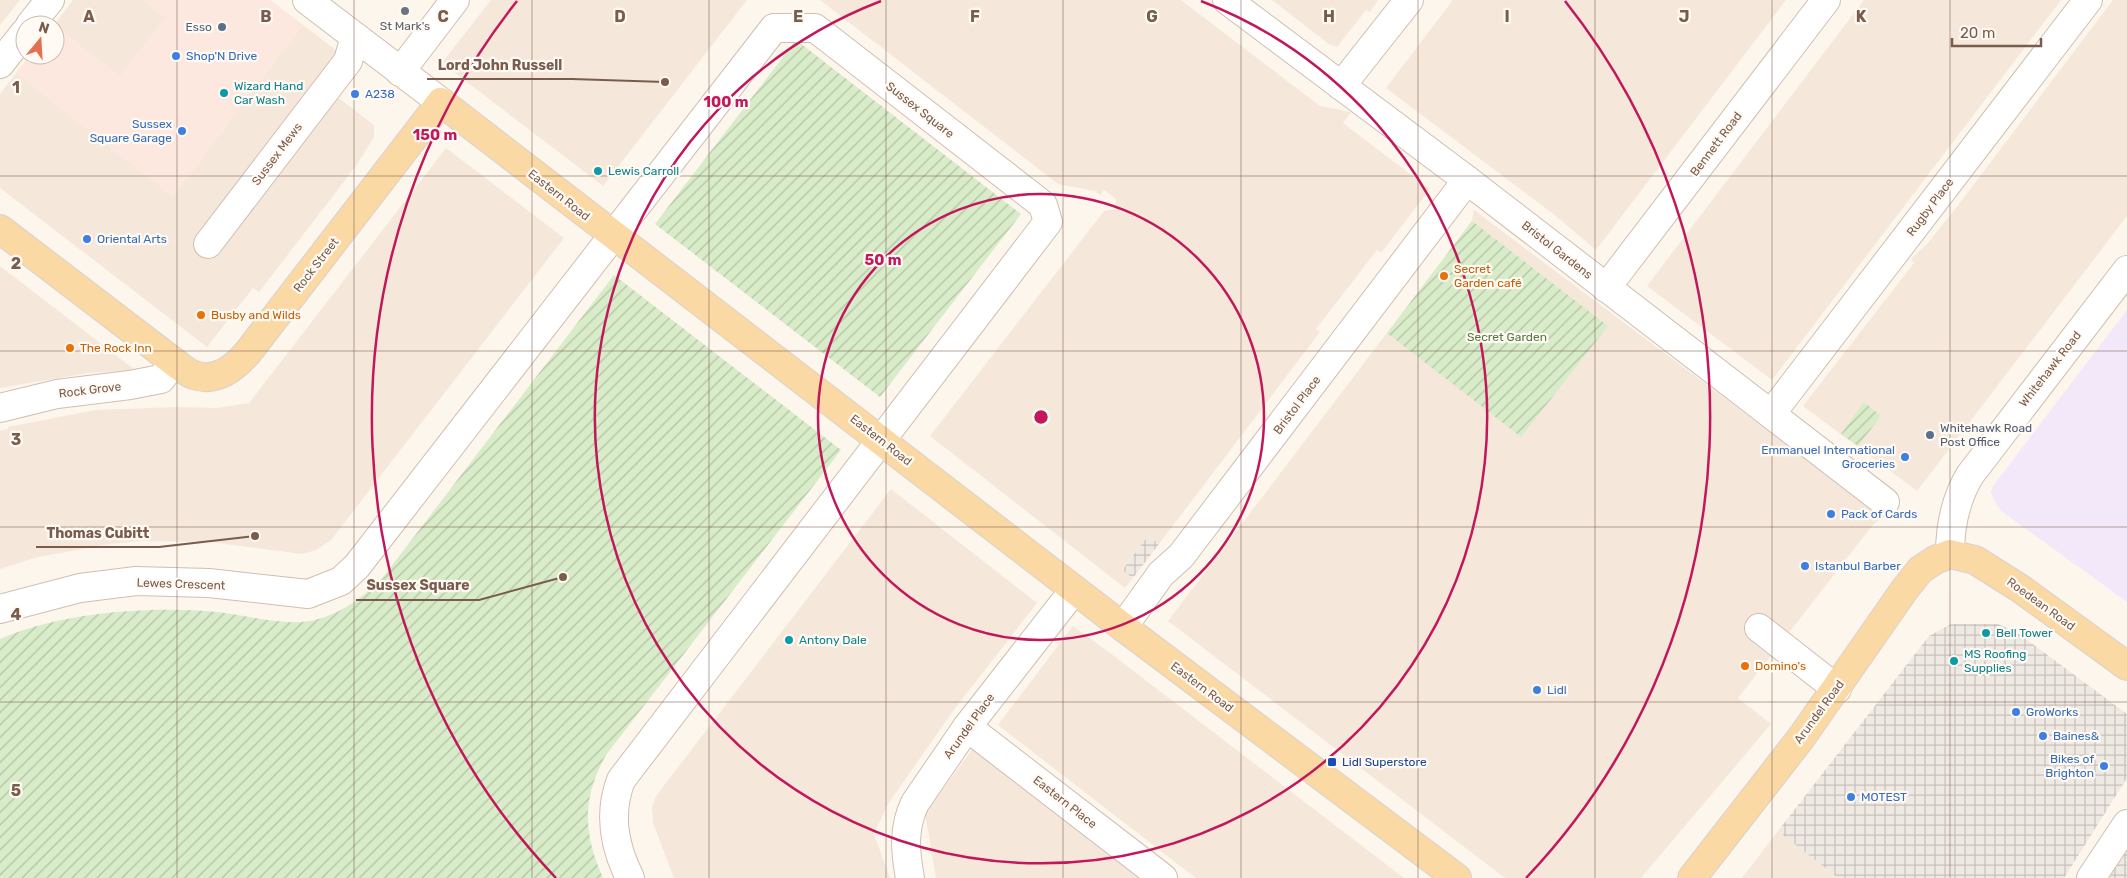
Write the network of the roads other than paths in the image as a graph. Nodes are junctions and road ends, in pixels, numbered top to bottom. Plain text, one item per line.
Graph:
1 (50, 0) edge
2 (307, 0) edge
3 (455, 0) edge
4 (1227, 0) edge
5 (1409, 0) edge
6 (1826, 0) edge
7 (2088, 0) edge
8 (38, 15) edge
9 (355, 37) junction
10 (15, 45) edge
11 (0, 64) edge
12 (400, 72) junction
13 (1342, 86) junction
14 (441, 102) junction
15 (1467, 180) junction
16 (0, 229) edge
17 (613, 236) junction
18 (208, 244) dead end
19 (2127, 270) edge
20 (1606, 288) junction
21 (174, 362) junction
22 (0, 408) edge
23 (1771, 414) junction
24 (882, 440) junction
25 (1885, 502) dead end
26 (1950, 554) junction
27 (357, 566) joint
28 (1074, 590) junction
29 (0, 609) edge
30 (1122, 627) junction
31 (1759, 628) dead end
32 (2127, 666) edge
33 (1837, 689) junction
34 (967, 727) junction
35 (2127, 824) edge
36 (630, 878) edge
37 (910, 878) edge
38 (1163, 878) edge
39 (1457, 878) edge
40 (1692, 878) edge
41 (2091, 878) edge

1 - 8 street
2 - 9 street, Eastern Road
3 - 12 street
4 - 13 street, Bristol Gardens
5 - 13 street
6 - 20 street, Bennett Road
7 - 23 street, Rugby Place
9 - 12 street, Eastern Road
9 - 18 street, Sussex Mews
10 - 11 street
12 - 14 street, Eastern Road
13 - 15 street, Bristol Gardens
14 - 17 main road, Eastern Road
14 - 21 main road, Rock Street
15 - 20 street, Bristol Gardens
15 - 30 street, Bristol Place
16 - 21 main road, Rock Street
17 - 24 main road, Eastern Road
17 - 24 street, Sussex Square
17 - 27 street, Sussex Square
19 - 26 street, Whitehawk Road
20 - 23 street, Bristol Gardens
21 - 22 street, Rock Grove
23 - 25 street, Bristol Gardens
24 - 28 main road, Eastern Road
24 - 36 street, Sussex Square
26 - 32 main road, Roedean Road
26 - 33 main road, Arundel Road
27 - 29 street, Lewes Crescent
28 - 30 main road, Eastern Road
28 - 34 street, Arundel Place
30 - 39 main road, Eastern Road
31 - 33 street
33 - 40 main road, Arundel Road
34 - 37 street, Arundel Place
34 - 38 street, Eastern Place
35 - 41 street

